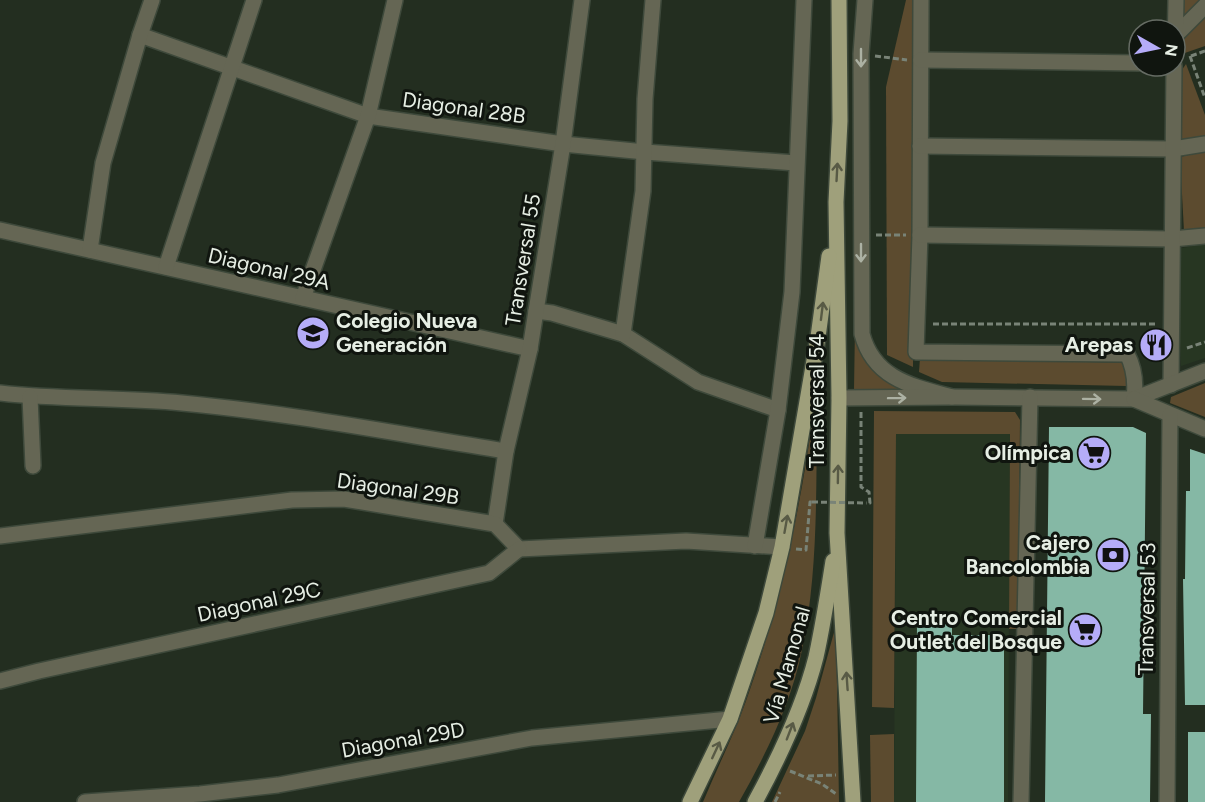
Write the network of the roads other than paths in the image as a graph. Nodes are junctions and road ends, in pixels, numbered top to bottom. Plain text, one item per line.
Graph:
1 (152, 0) edge
2 (254, 0) edge
3 (395, 0) edge
4 (582, 0) edge
5 (653, 0) edge
6 (804, 0) edge
7 (839, 0) edge
8 (865, 0) edge
9 (921, 0) edge
10 (1176, 0) edge
11 (1205, 6) edge
12 (1176, 18) edge
13 (1187, 28) edge
14 (140, 35) junction
15 (921, 60) junction
16 (1127, 63) edge
17 (231, 69) junction
18 (1174, 78) edge
19 (368, 116) junction
20 (563, 144) junction
21 (1205, 144) edge
22 (920, 146) junction
23 (1173, 150) junction
24 (645, 152) junction
25 (796, 163) junction
26 (836, 202) junction
27 (0, 230) edge
28 (920, 235) junction
29 (1205, 236) edge
30 (1172, 239) junction
31 (90, 250) junction
32 (166, 267) junction
33 (303, 298) junction
34 (536, 311) junction
35 (623, 334) junction
36 (530, 349) junction
37 (1205, 371) edge
38 (1170, 385) junction
39 (0, 393) edge
40 (30, 397) junction
41 (952, 397) junction
42 (1030, 397) junction
43 (839, 398) junction
44 (1134, 399) junction
45 (778, 410) junction
46 (1170, 416) junction
47 (1205, 429) edge
48 (506, 451) junction
49 (33, 466) dead end
50 (495, 524) junction
51 (837, 532) junction
52 (0, 536) edge
53 (755, 546) junction
54 (782, 547) junction
55 (519, 549) junction
56 (0, 681) edge
57 (730, 719) junction
58 (85, 802) edge
59 (690, 802) edge
60 (755, 802) edge
61 (853, 802) edge
62 (1022, 802) edge
63 (1167, 802) edge

1 - 14 street
2 - 17 street
3 - 19 street
4 - 20 street, Transversal 55
5 - 24 street
6 - 25 street, Transversal 54
26 -> 7 main road, Transversal 54
8 -> 41 street
9 - 15 street
10 - 12 street
11 - 13 street
14 - 17 street, Diagonal 28B
14 - 31 street
15 - 16 street
15 - 22 street
17 - 19 street, Diagonal 28B
17 - 32 street
18 - 23 street
19 - 20 street, Diagonal 28B
19 - 33 street
20 - 24 street, Diagonal 28B
20 - 34 street, Transversal 55
21 - 23 street
22 - 23 street
22 - 28 street
23 - 30 street
24 - 25 street, Diagonal 28B
24 - 35 street
25 - 45 street, Transversal 54
26 - 43 main road, Transversal 54
54 -> 26 main road
27 - 31 street, Diagonal 29A
28 - 30 street
28 - 44 street
29 - 30 street
30 - 38 street
31 - 32 street, Diagonal 29A
32 - 33 street, Diagonal 29A
33 - 36 street, Diagonal 29A
34 - 35 street
34 - 36 street, Transversal 55
35 - 45 street
36 - 48 street, Transversal 55
37 - 38 street
38 - 44 street
39 - 40 street
40 - 48 street
40 - 49 street
41 - 42 street
43 -> 41 street
42 -> 44 street
42 - 62 street
51 -> 43 main road, Transversal 54
44 - 46 street
45 - 53 street, Transversal 54
46 - 47 street
46 - 63 street, Transversal 53
48 - 50 street, Transversal 55
50 - 52 street, Diagonal 29B
50 - 55 street
60 -> 51 main road, Vía Mamonal
61 -> 51 main road, Transversal 54
53 - 54 street
53 - 55 street
54 - 57 main road
55 - 56 street, Diagonal 29C
57 - 58 street, Diagonal 29D
59 -> 57 main road

